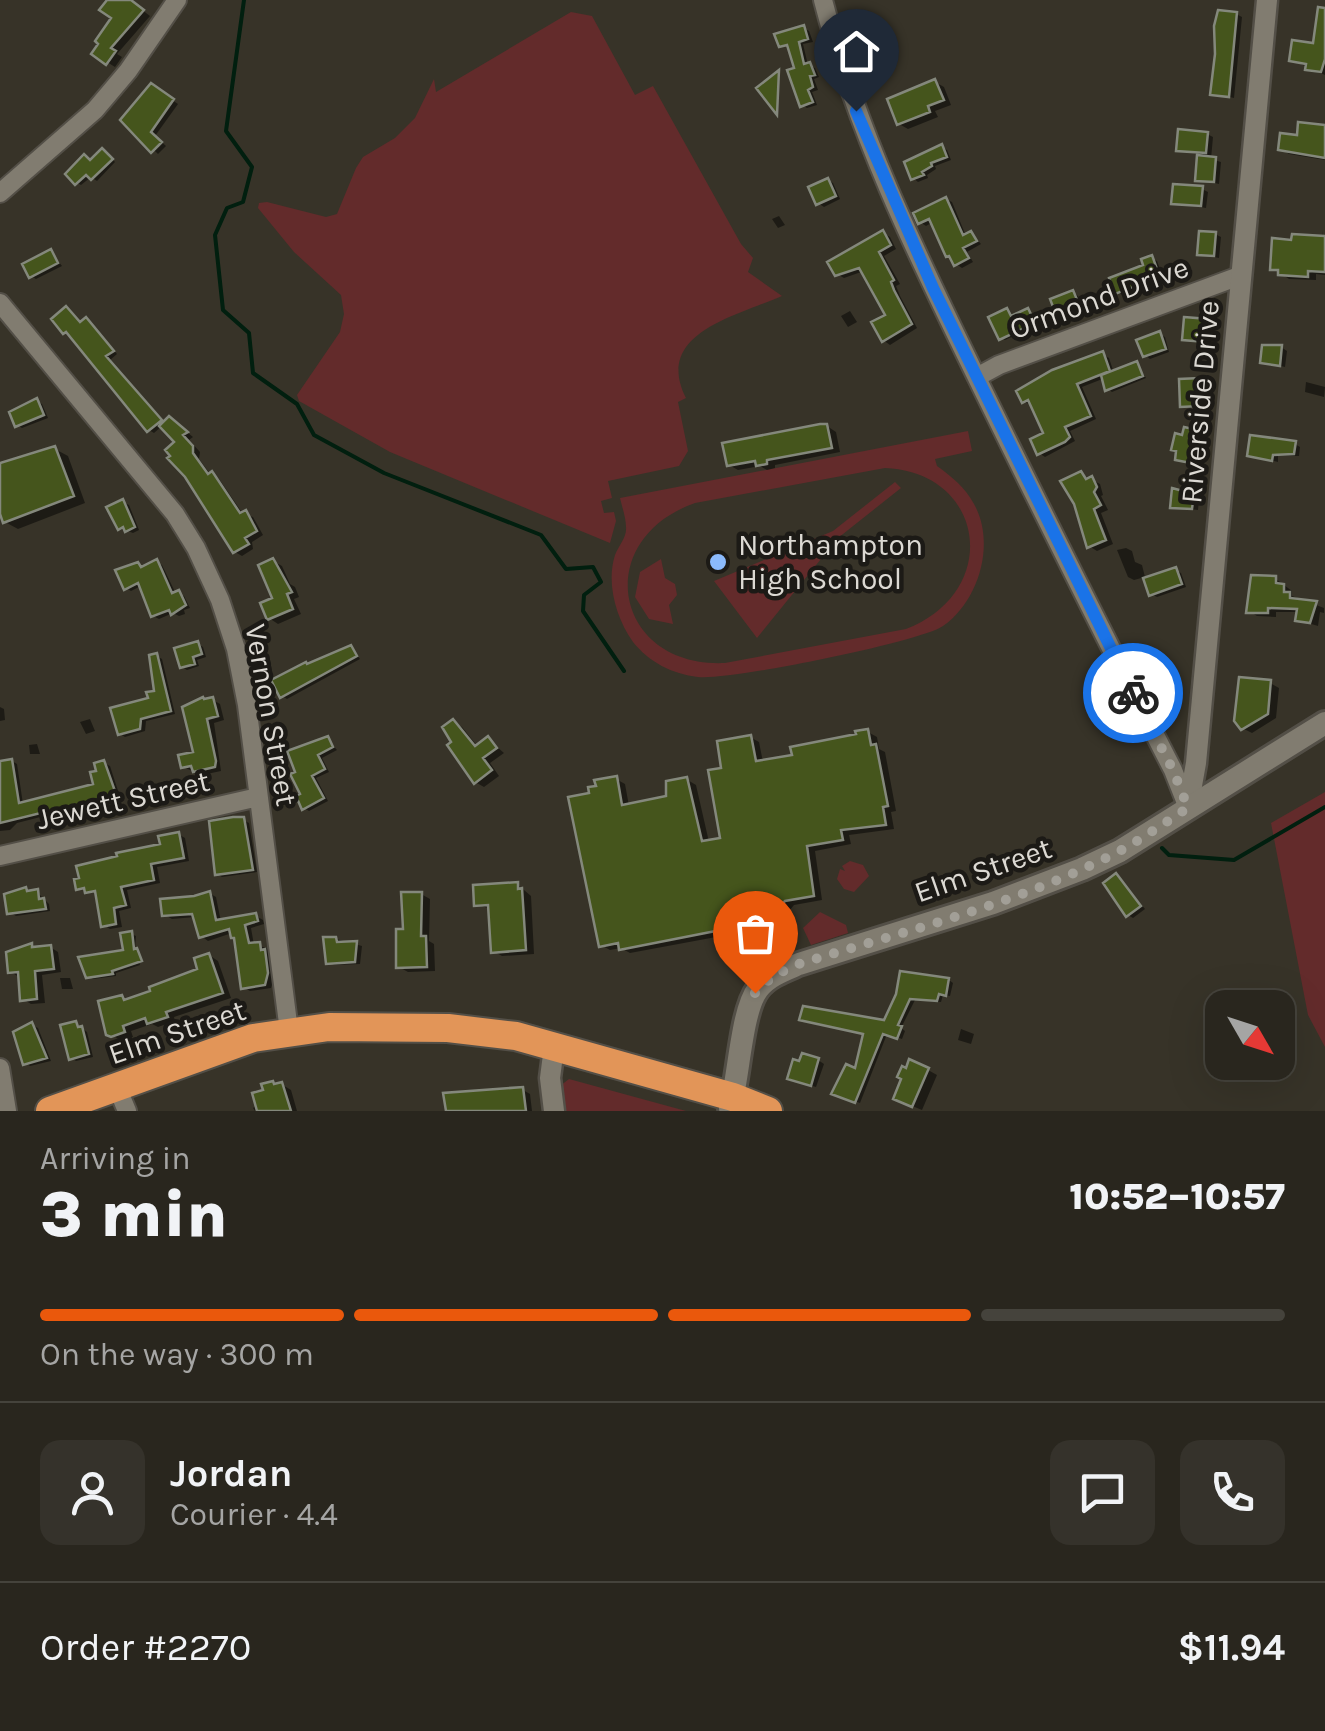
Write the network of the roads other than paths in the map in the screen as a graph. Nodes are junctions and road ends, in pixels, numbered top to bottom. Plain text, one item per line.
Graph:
1 (178, 0) edge
2 (823, 0) edge
3 (1267, 0) edge
4 (0, 192) edge
5 (1242, 275) junction
6 (0, 302) edge
7 (977, 377) junction
8 (1325, 723) edge
9 (258, 797) junction
10 (1188, 808) junction
11 (0, 856) edge
12 (289, 1031) junction
13 (553, 1053) junction
14 (0, 1068) edge
15 (122, 1099) edge
16 (734, 1105) edge
17 (7, 1111) edge
18 (50, 1111) edge
19 (554, 1111) edge
20 (768, 1111) edge

1 - 4 street
2 - 7 street
3 - 5 street, Riverside Drive
5 - 7 street, Ormond Drive
5 - 10 street, Riverside Drive
6 - 9 street, Vernon Street
7 - 10 street
8 - 10 main road, Elm Street
9 - 11 street, Jewett Street
9 - 12 street, Vernon Street
10 - 16 main road, Elm Street
12 - 13 highway, Elm Street
12 - 15 highway, Elm Street
13 - 16 highway, Elm Street
13 - 19 street
14 - 17 street
15 - 18 highway, Elm Street
16 - 20 highway, Elm Street

